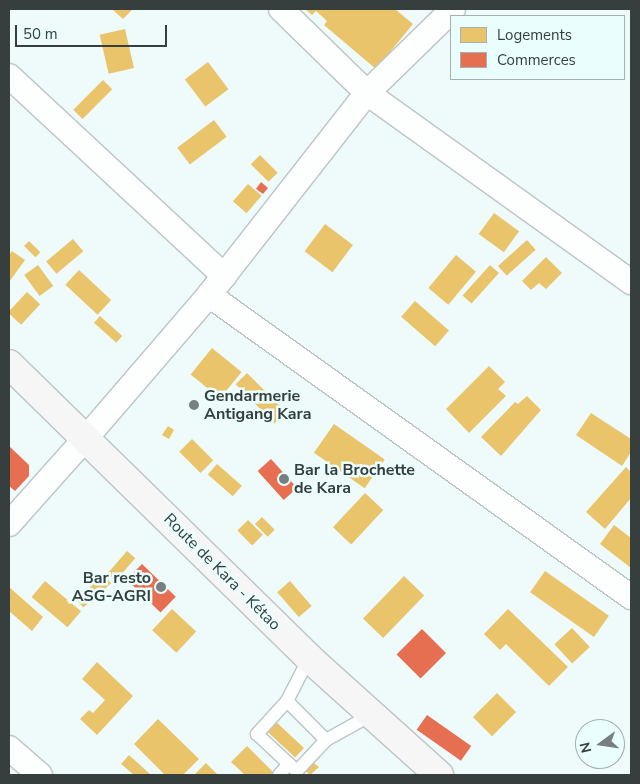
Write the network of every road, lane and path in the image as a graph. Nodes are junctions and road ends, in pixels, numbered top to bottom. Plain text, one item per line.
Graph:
1 (281, 9) edge
2 (453, 9) edge
3 (9, 76) edge
4 (367, 93) junction
5 (224, 276) junction
6 (631, 282) edge
7 (209, 295) junction
8 (9, 364) edge
9 (86, 438) junction
10 (9, 524) edge
11 (631, 598) edge
12 (309, 658) junction
13 (287, 701) junction
14 (371, 715) junction
15 (326, 740) junction
16 (9, 748) edge
17 (289, 764) junction
18 (40, 775) edge
19 (279, 775) edge
20 (439, 775) edge

1 - 4 street
2 - 4 street
3 - 5 street
4 - 5 street
4 - 6 street
5 - 7 street
7 - 9 street
7 - 11 street
8 - 9 main road, Route de Kara - Kétao
9 - 10 street
9 - 12 main road, Route de Kara - Kétao
12 - 13 lane
12 - 14 main road, Route de Kara - Kétao
13 - 15 lane
13 - 17 lane
14 - 15 lane
14 - 20 main road, Route de Kara - Kétao
15 - 17 lane
16 - 18 street
17 - 19 lane

